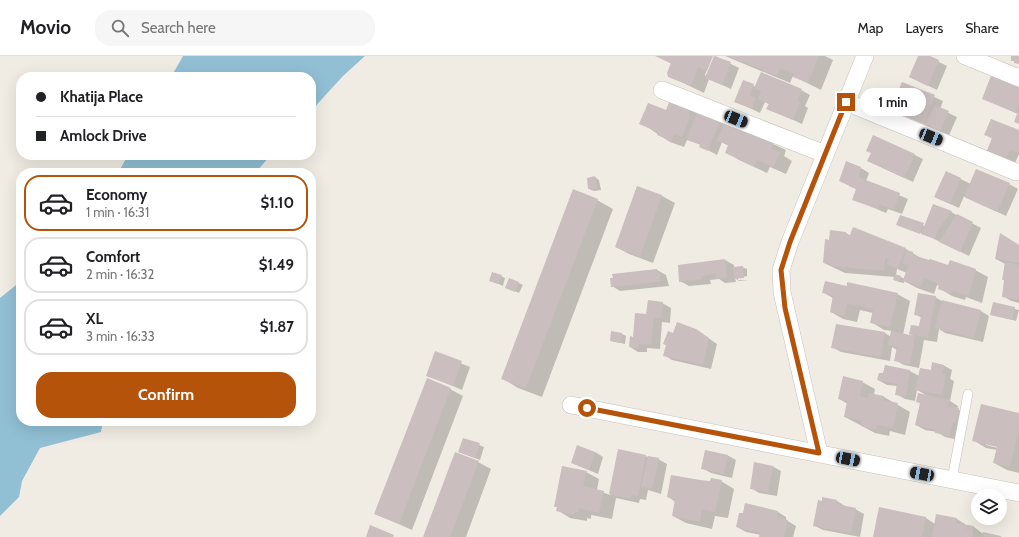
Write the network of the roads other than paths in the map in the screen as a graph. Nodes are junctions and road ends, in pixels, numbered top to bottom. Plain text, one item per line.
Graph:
1 (865, 56) edge
2 (965, 56) edge
3 (1019, 78) edge
4 (662, 90) dead end
5 (846, 102) junction
6 (825, 154) junction
7 (1016, 172) dead end
8 (968, 394) dead end
9 (571, 405) dead end
10 (819, 453) junction
11 (952, 479) junction
12 (1019, 493) edge

1 - 5 street
2 - 3 street
4 - 6 street
5 - 6 street
5 - 7 street
6 - 10 street
8 - 11 lane
9 - 10 street
10 - 11 street
11 - 12 street

